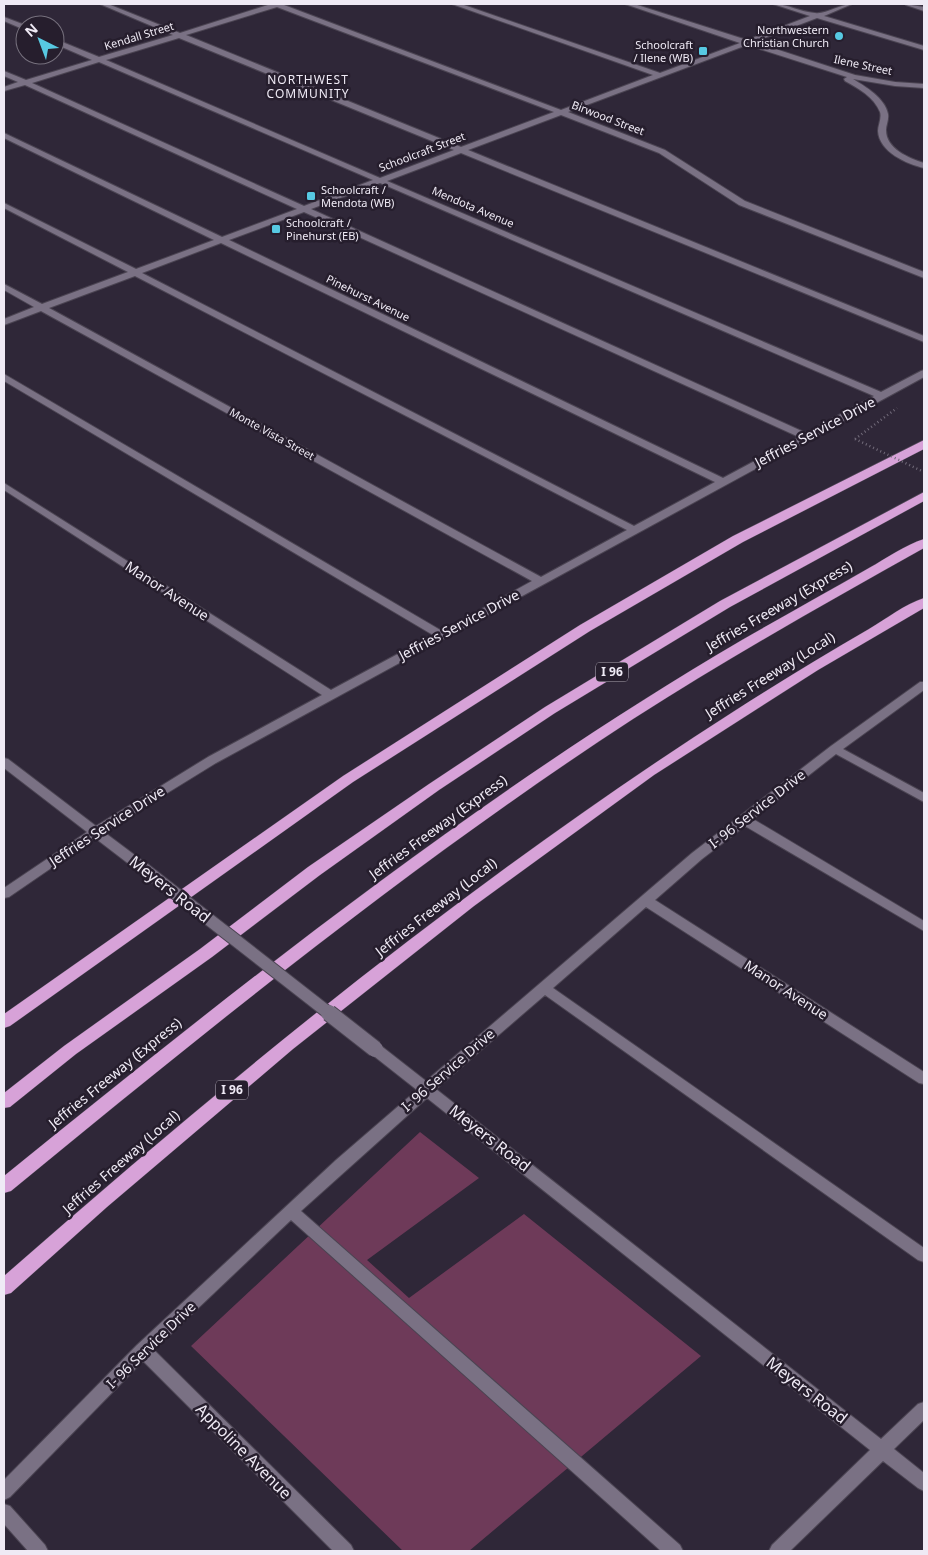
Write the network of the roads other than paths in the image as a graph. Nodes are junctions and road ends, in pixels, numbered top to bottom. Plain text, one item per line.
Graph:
1 (102, 4) edge
2 (277, 4) edge
3 (455, 4) edge
4 (628, 4) edge
5 (776, 4) edge
6 (849, 4) edge
7 (908, 4) edge
8 (924, 9) edge
9 (816, 16) junction
10 (180, 35) junction
11 (746, 42) junction
12 (65, 44) edge
13 (924, 48) edge
14 (100, 60) junction
15 (830, 70) junction
16 (4, 73) edge
17 (659, 75) junction
18 (24, 82) junction
19 (924, 86) edge
20 (4, 89) edge
21 (561, 112) junction
22 (4, 136) edge
23 (461, 150) junction
24 (924, 166) edge
25 (381, 180) junction
26 (4, 206) edge
27 (304, 209) junction
28 (221, 240) junction
29 (134, 272) junction
30 (924, 275) edge
31 (4, 287) edge
32 (41, 308) junction
33 (4, 322) edge
34 (924, 339) edge
35 (924, 373) edge
36 (4, 377) edge
37 (882, 396) junction
38 (924, 434) edge
39 (807, 437) junction
40 (924, 444) edge
41 (888, 462) junction
42 (722, 482) junction
43 (4, 486) edge
44 (924, 496) edge
45 (634, 530) junction
46 (924, 543) edge
47 (540, 582) junction
48 (924, 602) edge
49 (441, 635) junction
50 (924, 686) edge
51 (330, 695) junction
52 (835, 749) junction
53 (4, 762) edge
54 (924, 798) edge
55 (743, 819) junction
56 (95, 832) junction
57 (5, 893) edge
58 (647, 900) junction
59 (924, 927) edge
60 (544, 988) junction
61 (4, 1022) edge
62 (924, 1079) edge
63 (426, 1088) junction
64 (4, 1102) edge
65 (4, 1186) edge
66 (291, 1211) junction
67 (924, 1256) edge
68 (4, 1287) edge
69 (143, 1350) junction
70 (924, 1409) edge
71 (882, 1450) junction
72 (924, 1483) edge
73 (4, 1492) edge
74 (4, 1512) edge
75 (39, 1551) edge
76 (345, 1551) edge
77 (674, 1551) edge
78 (778, 1551) edge

1 - 10 street
2 - 10 street, Kendall Street
2 - 21 street, Birwood Street
3 - 17 street
4 - 11 street, Ilene Street
5 - 9 street
6 - 9 street, Schoolcraft Street
7 - 8 street
9 - 11 street, Schoolcraft Street
9 - 13 street
10 - 14 street, Kendall Street
10 - 23 street
11 - 15 street, Ilene Street
11 - 17 street, Schoolcraft Street
12 - 14 street, Mendota Avenue
14 - 18 street, Kendall Street
14 - 25 street, Mendota Avenue
15 - 19 street, Ilene Street
15 - 24 street
16 - 18 street
17 - 21 street, Schoolcraft Street
18 - 20 street, Kendall Street
18 - 27 street
21 - 23 street, Schoolcraft Street
21 - 30 street, Birwood Street
22 - 28 street, Pinehurst Avenue
23 - 25 street, Schoolcraft Street
23 - 34 street
25 - 27 street, Schoolcraft Street
25 - 37 street, Mendota Avenue
26 - 29 street
27 - 28 street, Schoolcraft Street
27 - 39 street
28 - 29 street, Schoolcraft Street
28 - 42 street, Pinehurst Avenue
29 - 32 street, Schoolcraft Street
29 - 45 street
31 - 32 street, Monte Vista Street
32 - 33 street, Schoolcraft Street
32 - 47 street, Monte Vista Street
35 - 37 street, Jeffries Service Drive
36 - 49 street
37 - 39 street, Jeffries Service Drive
38 - 41 highway
39 - 42 street, Jeffries Service Drive
40 - 41 highway
41 - 61 highway
42 - 45 street, Jeffries Service Drive
43 - 51 street, Manor Avenue
44 - 64 highway, Jeffries Freeway (Express) / I 96
45 - 47 street, Jeffries Service Drive
46 - 65 highway, Jeffries Freeway (Express)
47 - 49 street, Jeffries Service Drive
48 - 68 highway, Jeffries Freeway (Local) / I 96
49 - 51 street, Jeffries Service Drive
50 - 52 street, I- 96 Service Drive
51 - 56 street, Jeffries Service Drive
52 - 54 street
52 - 55 street, I- 96 Service Drive
53 - 56 street, Meyers Road
55 - 58 street, I- 96 Service Drive
55 - 59 street
56 - 57 street, Jeffries Service Drive
56 - 63 street, Meyers Road, bridge
58 - 60 street, I- 96 Service Drive
58 - 62 street, Manor Avenue
60 - 63 street, I- 96 Service Drive
60 - 67 street
63 - 66 street, I- 96 Service Drive
63 - 71 street, Meyers Road
66 - 69 street, I- 96 Service Drive
66 - 77 street
69 - 73 street, I- 96 Service Drive
69 - 76 street, Appoline Avenue
70 - 71 street
71 - 72 street, Meyers Road
71 - 78 street
74 - 75 street

